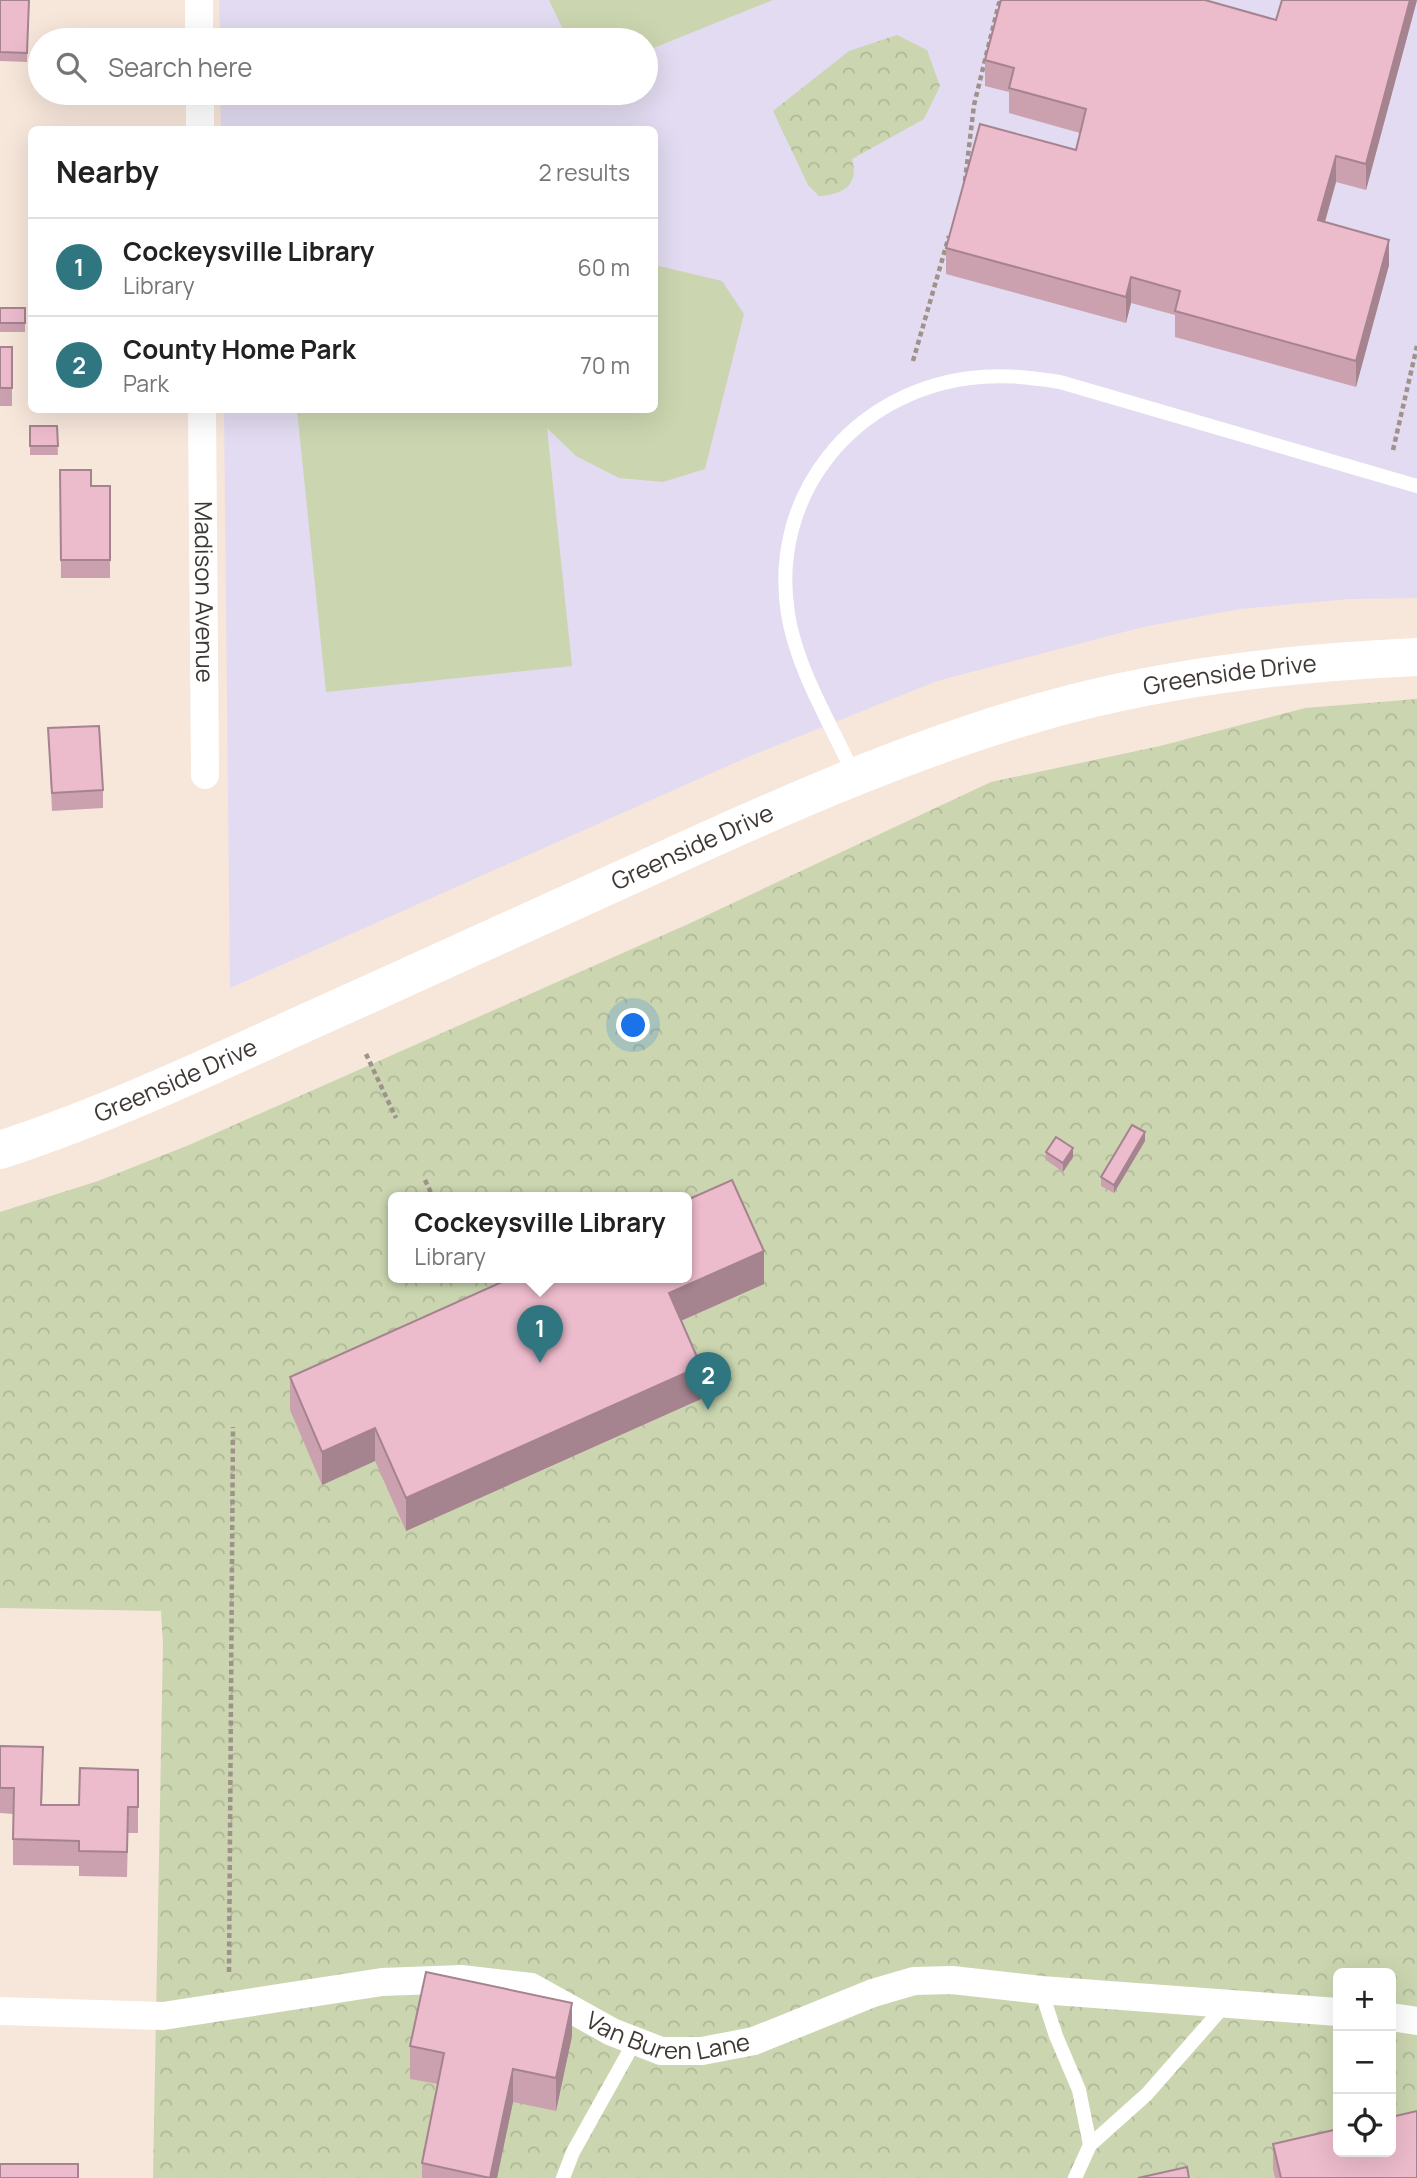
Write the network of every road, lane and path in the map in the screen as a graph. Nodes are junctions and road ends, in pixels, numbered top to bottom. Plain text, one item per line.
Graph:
1 (199, 0) edge
2 (1013, 6) edge
3 (199, 28) edge
4 (200, 105) edge
5 (200, 126) edge
6 (965, 185) edge
7 (950, 235) edge
8 (1417, 346) edge
9 (913, 361) dead end
10 (202, 413) edge
11 (1393, 450) dead end
12 (1417, 486) edge
13 (1417, 657) edge
14 (205, 775) dead end
15 (855, 776) junction
16 (366, 1055) dead end
17 (396, 1118) dead end
18 (0, 1150) edge
19 (425, 1180) dead end
20 (431, 1192) edge
21 (233, 1427) dead end
22 (1041, 1990) junction
23 (1226, 2004) junction
24 (229, 2007) junction
25 (0, 2011) edge
26 (1333, 2012) edge
27 (1396, 2018) edge
28 (1417, 2021) edge
29 (635, 2041) junction
30 (1090, 2145) junction
31 (563, 2178) edge
32 (1075, 2178) edge

1 - 3 street
2 - 6 path
4 - 5 street
7 - 9 path
8 - 11 path
10 - 14 street, Madison Avenue
12 - 15 lane
13 - 15 street, Greenside Drive
15 - 18 street, Greenside Drive
16 - 17 path
19 - 20 path
21 - 24 path
22 - 23 street, Van Buren Lane
22 - 29 street, Van Buren Lane
22 - 30 lane
23 - 26 street, Van Buren Lane
23 - 30 lane
24 - 25 street, Van Buren Lane
24 - 29 street, Van Buren Lane
27 - 28 street
29 - 31 lane
30 - 32 lane

